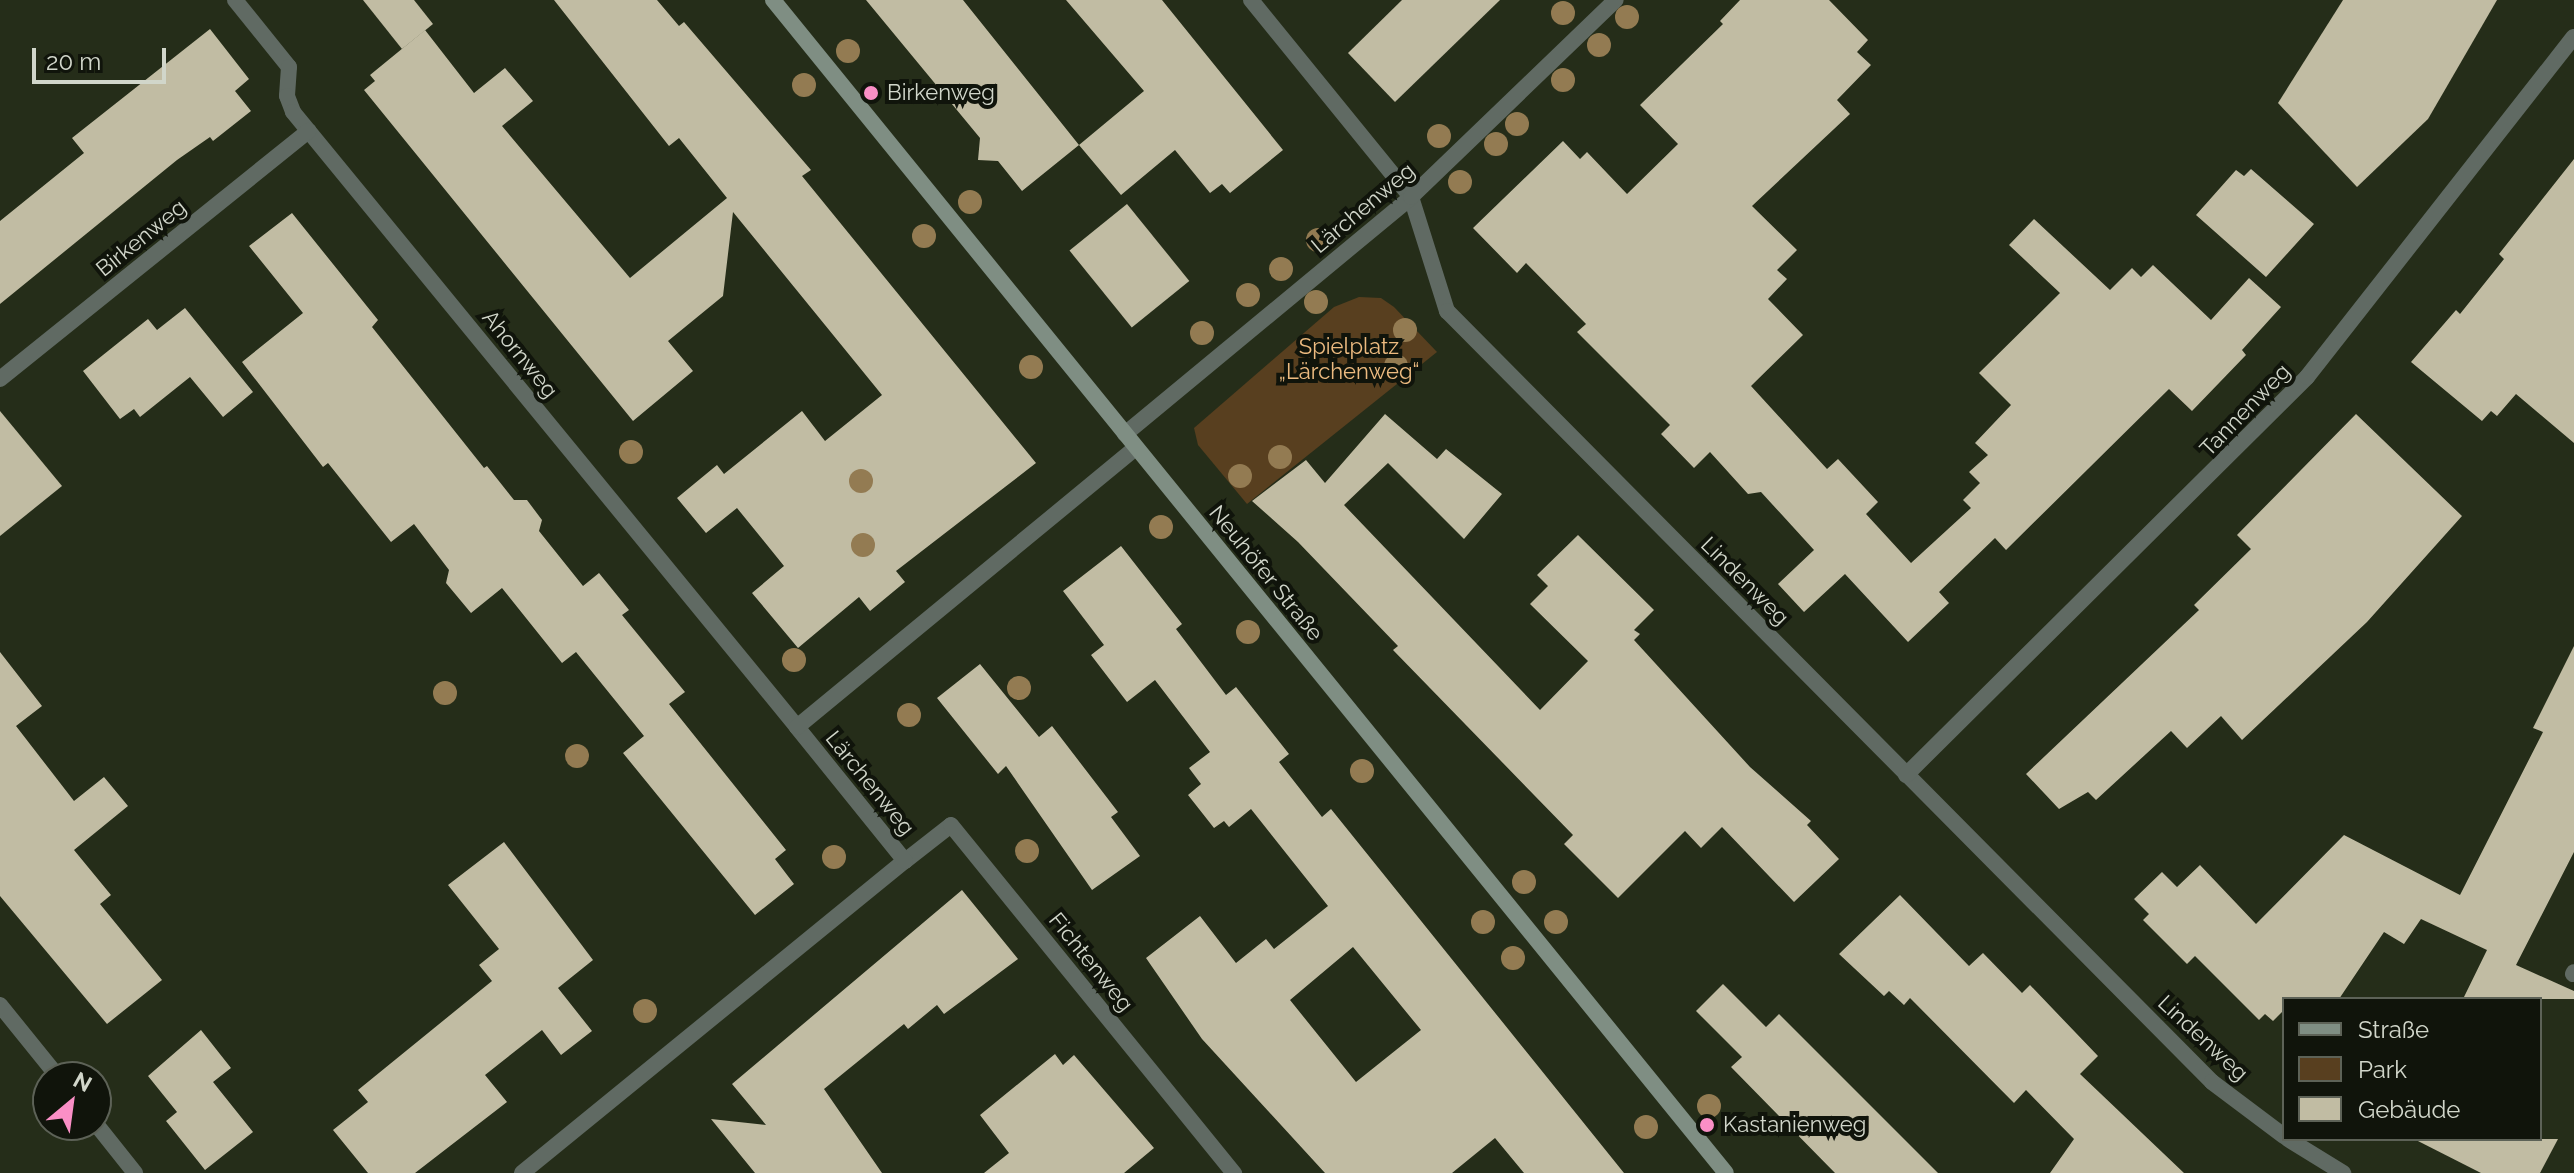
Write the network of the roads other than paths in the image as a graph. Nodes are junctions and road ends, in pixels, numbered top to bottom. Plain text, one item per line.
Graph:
1 (235, 0) edge
2 (773, 0) edge
3 (1251, 0) edge
4 (1616, 0) edge
5 (2574, 37) edge
6 (309, 131) junction
7 (1411, 197) junction
8 (0, 379) edge
9 (1125, 434) junction
10 (1136, 448) junction
11 (797, 727) junction
12 (1906, 775) junction
13 (905, 861) junction
14 (0, 1005) edge
15 (45, 1061) edge
16 (2282, 1135) edge
17 (110, 1141) edge
18 (2291, 1141) edge
19 (135, 1173) edge
20 (522, 1173) edge
21 (1234, 1173) edge
22 (1726, 1173) edge
23 (2343, 1173) edge

1 - 6 street, Ahornweg
2 - 9 street, Neuhöfer Straße
3 - 7 street, Lindenweg
4 - 7 street, Lärchenweg
5 - 12 street, Tannenweg
6 - 8 street, Birkenweg
6 - 11 street, Ahornweg
7 - 9 street, Lärchenweg
7 - 12 street, Lindenweg
9 - 10 street, Neuhöfer Straße
10 - 11 street, Lärchenweg
10 - 22 street, Neuhöfer Straße
11 - 13 street, Lärchenweg
12 - 16 street, Lindenweg
13 - 20 street, Lärchenweg
13 - 21 street, Fichtenweg
14 - 15 street
17 - 19 street
18 - 23 street, Lindenweg

